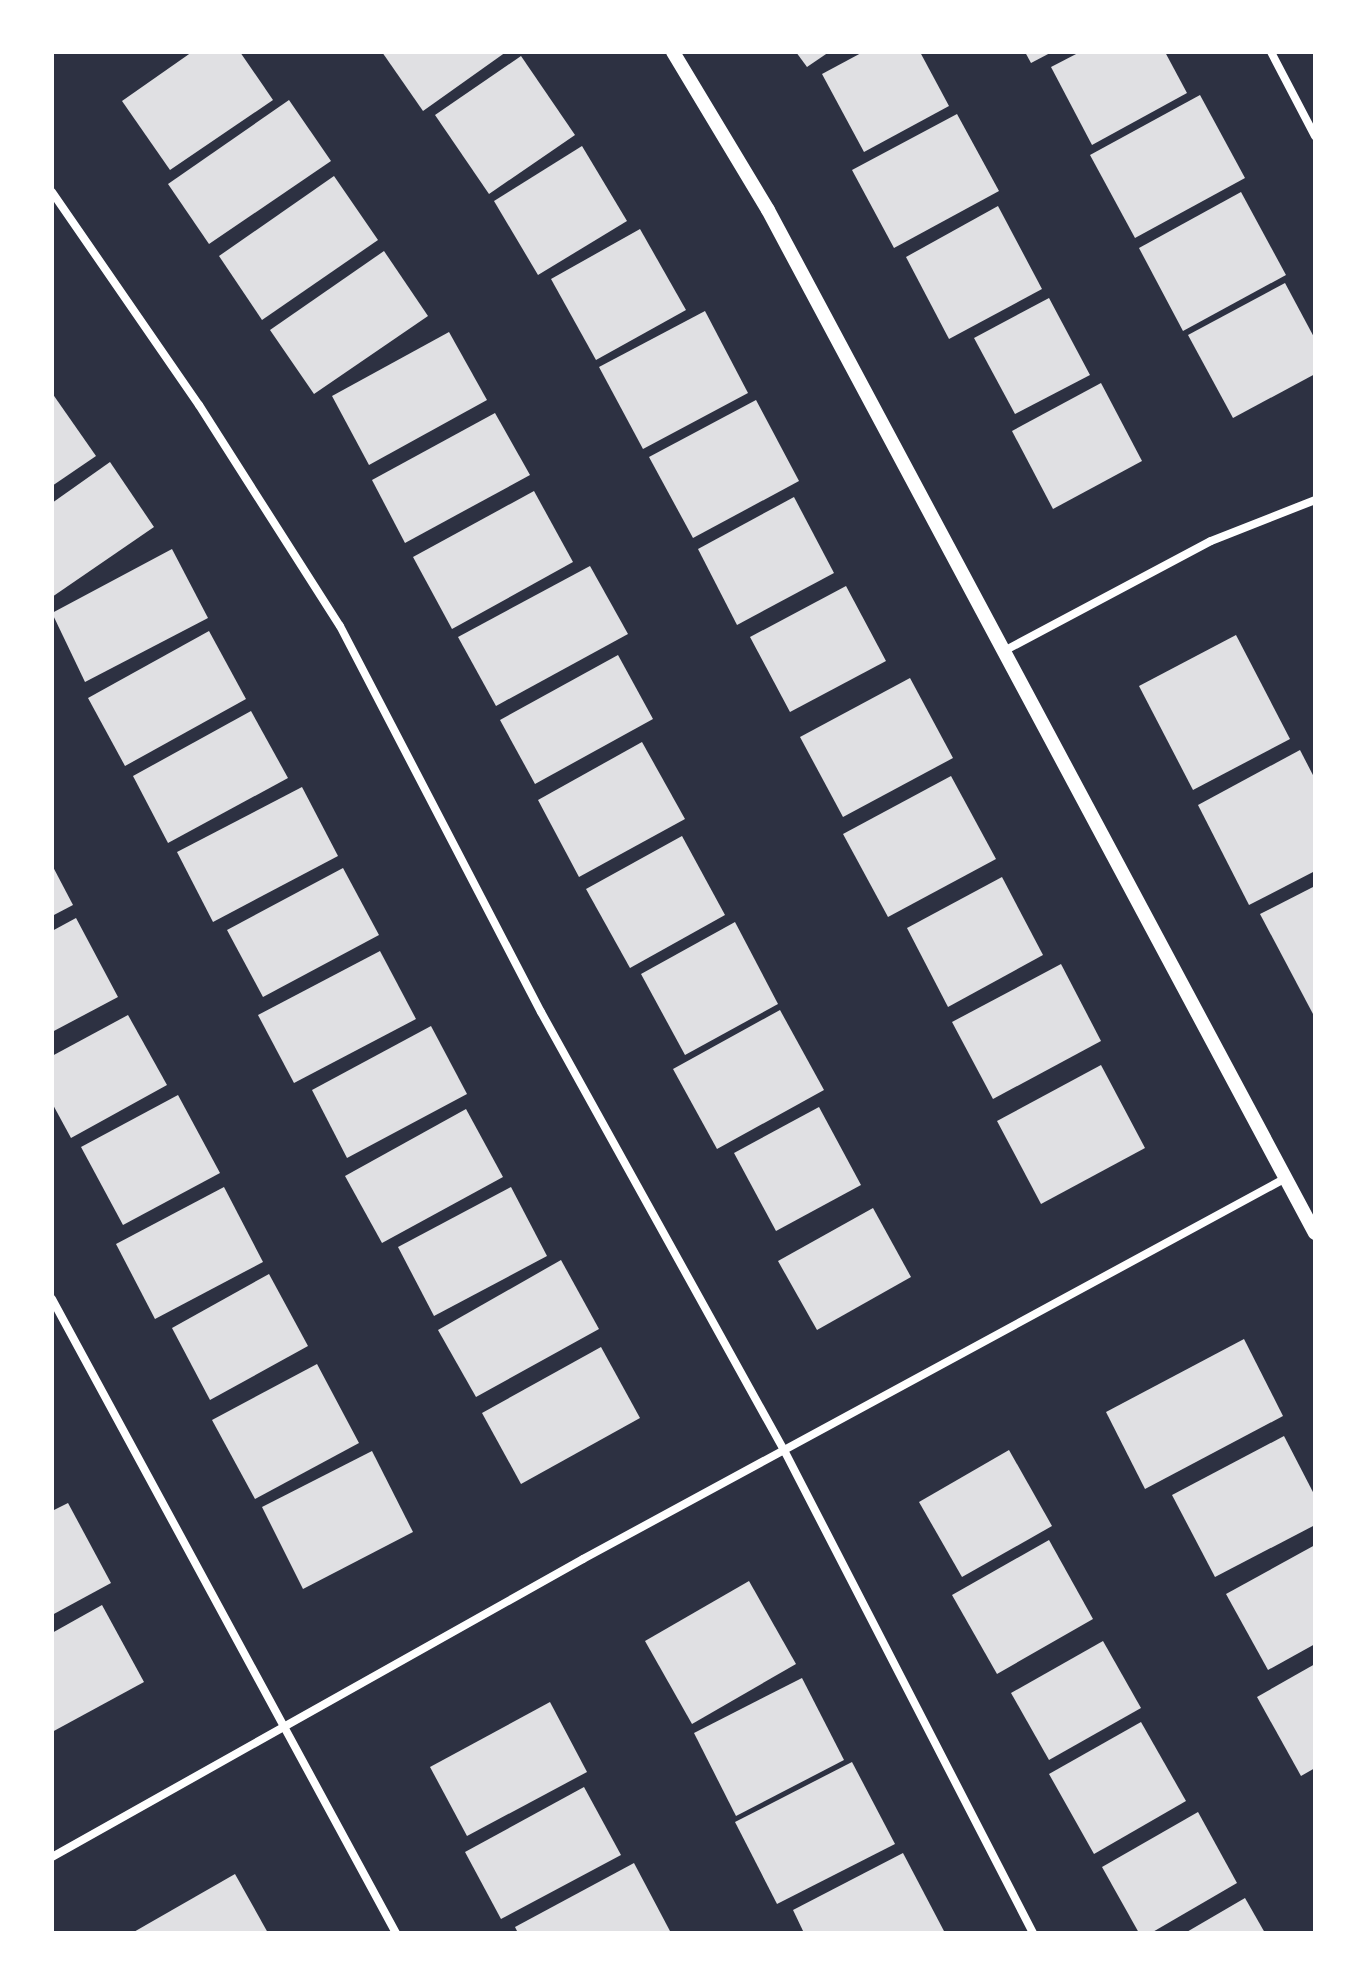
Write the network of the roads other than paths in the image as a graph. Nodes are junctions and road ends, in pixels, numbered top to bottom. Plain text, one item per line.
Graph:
1 (673, 52) edge
2 (1271, 52) edge
3 (1315, 136) edge
4 (52, 192) edge
5 (1315, 500) edge
6 (1004, 651) junction
7 (1286, 1178) junction
8 (1315, 1233) edge
9 (52, 1299) edge
10 (785, 1452) junction
11 (283, 1728) junction
12 (52, 1857) edge
13 (396, 1933) edge
14 (1033, 1933) edge

1 - 6 street
2 - 3 street
4 - 10 street
5 - 6 street
6 - 7 street
7 - 8 street
7 - 10 street
9 - 11 street
10 - 11 street
10 - 14 street
11 - 12 street
11 - 13 street

